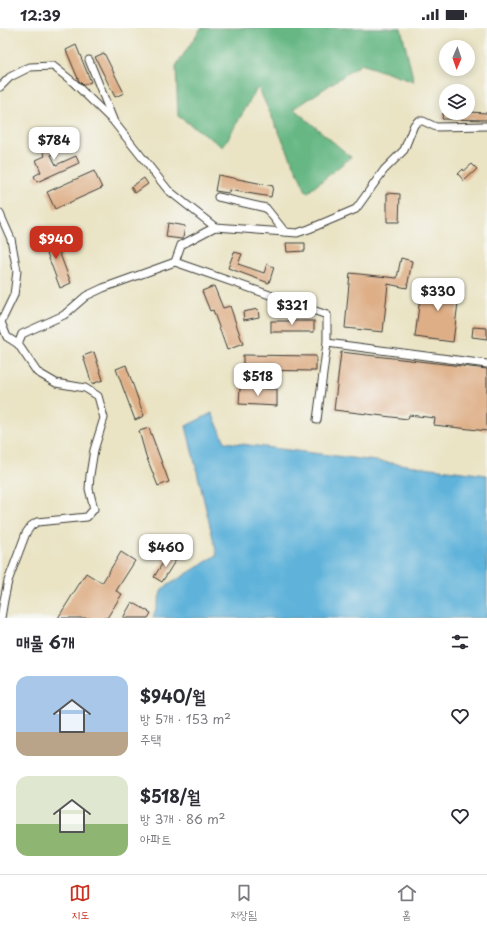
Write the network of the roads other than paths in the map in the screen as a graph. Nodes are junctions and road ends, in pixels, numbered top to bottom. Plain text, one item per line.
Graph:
1 (89, 60) dead end
2 (0, 87) edge
3 (114, 122) junction
4 (487, 126) edge
5 (218, 197) dead end
6 (0, 214) edge
7 (215, 227) junction
8 (285, 232) junction
9 (175, 262) junction
10 (326, 343) junction
11 (18, 344) junction
12 (487, 364) edge
13 (317, 420) dead end
14 (1, 618) edge

1 - 3 street
2 - 3 street
3 - 7 street
4 - 8 street
5 - 8 street
6 - 11 street
7 - 8 street
7 - 9 street
9 - 10 street
9 - 11 street
10 - 12 street
10 - 13 street
11 - 14 street

